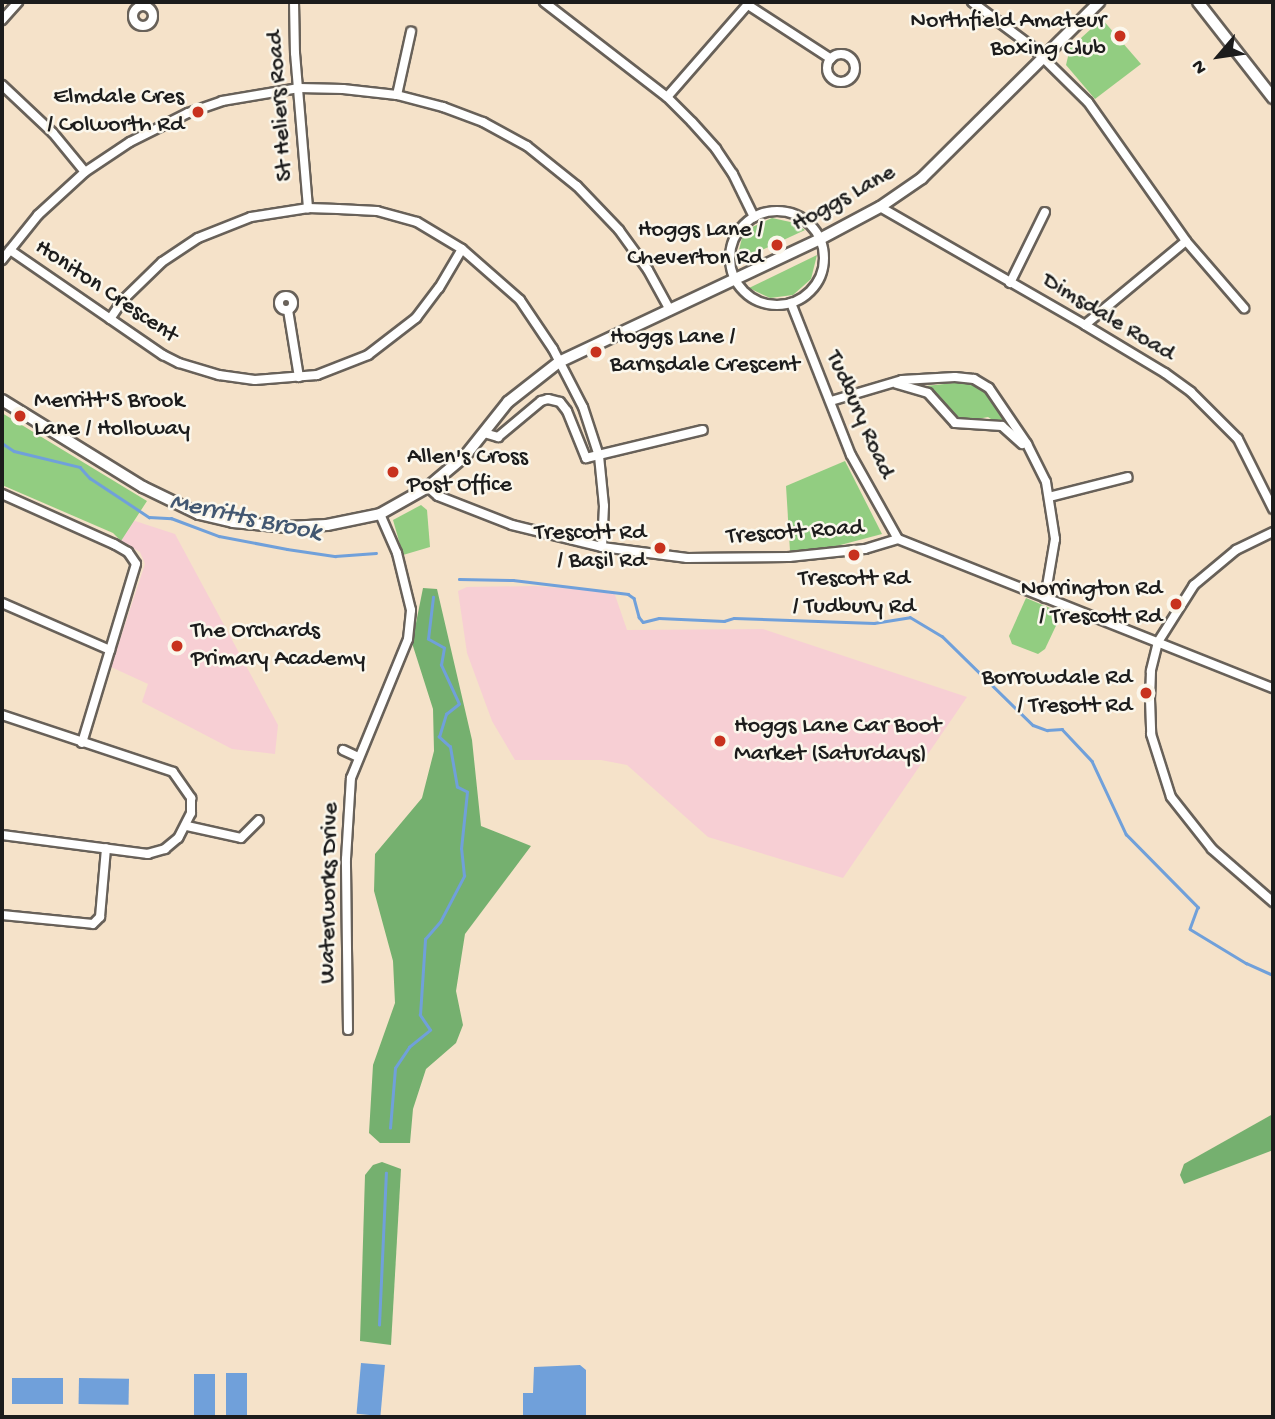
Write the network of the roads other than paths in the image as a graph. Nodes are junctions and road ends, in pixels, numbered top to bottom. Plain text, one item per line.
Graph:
1 (18, 2) edge
2 (294, 2) edge
3 (544, 2) edge
4 (972, 2) edge
5 (1099, 2) edge
6 (1198, 2) edge
7 (749, 3) edge
8 (2, 20) edge
9 (411, 32) dead end
10 (1044, 57) junction
11 (831, 59) dead end
12 (2, 85) edge
13 (299, 88) junction
14 (397, 95) junction
15 (667, 97) junction
16 (1273, 98) edge
17 (85, 172) junction
18 (880, 207) junction
19 (308, 208) junction
20 (1045, 212) dead end
21 (754, 217) junction
22 (820, 239) junction
23 (1186, 241) junction
24 (462, 249) junction
25 (10, 250) junction
26 (2, 260) edge
27 (735, 278) junction
28 (1010, 283) junction
29 (791, 303) junction
30 (1244, 308) dead end
31 (288, 310) dead end
32 (670, 310) junction
33 (110, 319) junction
34 (1085, 325) junction
35 (559, 362) junction
36 (299, 377) junction
37 (891, 383) junction
38 (2, 400) edge
39 (831, 401) junction
40 (704, 430) dead end
41 (484, 433) junction
42 (1028, 449) junction
43 (599, 456) junction
44 (1128, 477) dead end
45 (428, 487) junction
46 (2, 494) edge
47 (1049, 497) junction
48 (1273, 509) edge
49 (380, 514) junction
50 (1273, 532) edge
51 (898, 539) junction
52 (602, 547) junction
53 (1045, 598) junction
54 (2, 603) edge
55 (1158, 642) junction
56 (110, 650) junction
57 (1273, 688) edge
58 (2, 715) edge
59 (82, 743) junction
60 (343, 750) dead end
61 (358, 757) junction
62 (259, 820) dead end
63 (187, 825) junction
64 (2, 835) edge
65 (106, 848) junction
66 (1273, 902) edge
67 (2, 915) edge
68 (348, 1030) dead end

1 - 8 street
2 - 13 street, St Heliers Road
3 - 15 street
4 - 10 street
5 - 10 street, Hoggs Lane
6 - 16 street
7 - 11 street
7 - 15 street
9 - 14 street
10 - 18 street, Hoggs Lane
10 - 23 street
12 - 17 street
13 - 14 street
13 - 17 street
13 - 19 street, St Heliers Road
14 - 32 street
15 - 21 street
17 - 25 street
18 - 22 street, Hoggs Lane
18 - 28 street, Dimsdale Road
19 - 24 street
19 - 33 street
20 - 28 street
21 - 22 street
21 - 27 street
22 - 27 street, Hoggs Lane
22 - 29 street
23 - 30 street
23 - 34 street
24 - 35 street
24 - 36 street, Honiton Crescent
25 - 26 street
25 - 33 street, Honiton Crescent
27 - 29 street
27 - 32 street, Hoggs Lane
28 - 34 street, Dimsdale Road
29 - 39 street, Tudbury Road
31 - 36 street
32 - 35 street, Hoggs Lane
33 - 36 street, Honiton Crescent
34 - 48 street, Dimsdale Road
35 - 41 street, Hoggs Lane
35 - 43 street
37 - 39 street
37 - 42 street
37 - 42 street
38 - 49 street, Hoggs Lane
39 - 51 street, Tudbury Road
40 - 43 street
41 - 43 street
41 - 45 street, Hoggs Lane
42 - 47 street
43 - 52 street
44 - 47 street
45 - 49 street, Hoggs Lane
45 - 52 street, Trescott Road
46 - 56 street
47 - 53 street
49 - 61 street, Waterworks Drive
50 - 55 street
51 - 52 street, Trescott Road
51 - 53 street, Trescott Road
53 - 55 street, Trescott Road
54 - 56 street
55 - 57 street, Trescott Road
55 - 66 street
56 - 59 street
58 - 59 street
59 - 63 street
60 - 61 street
61 - 68 street, Waterworks Drive
62 - 63 street
63 - 65 street
64 - 65 street
65 - 67 street

